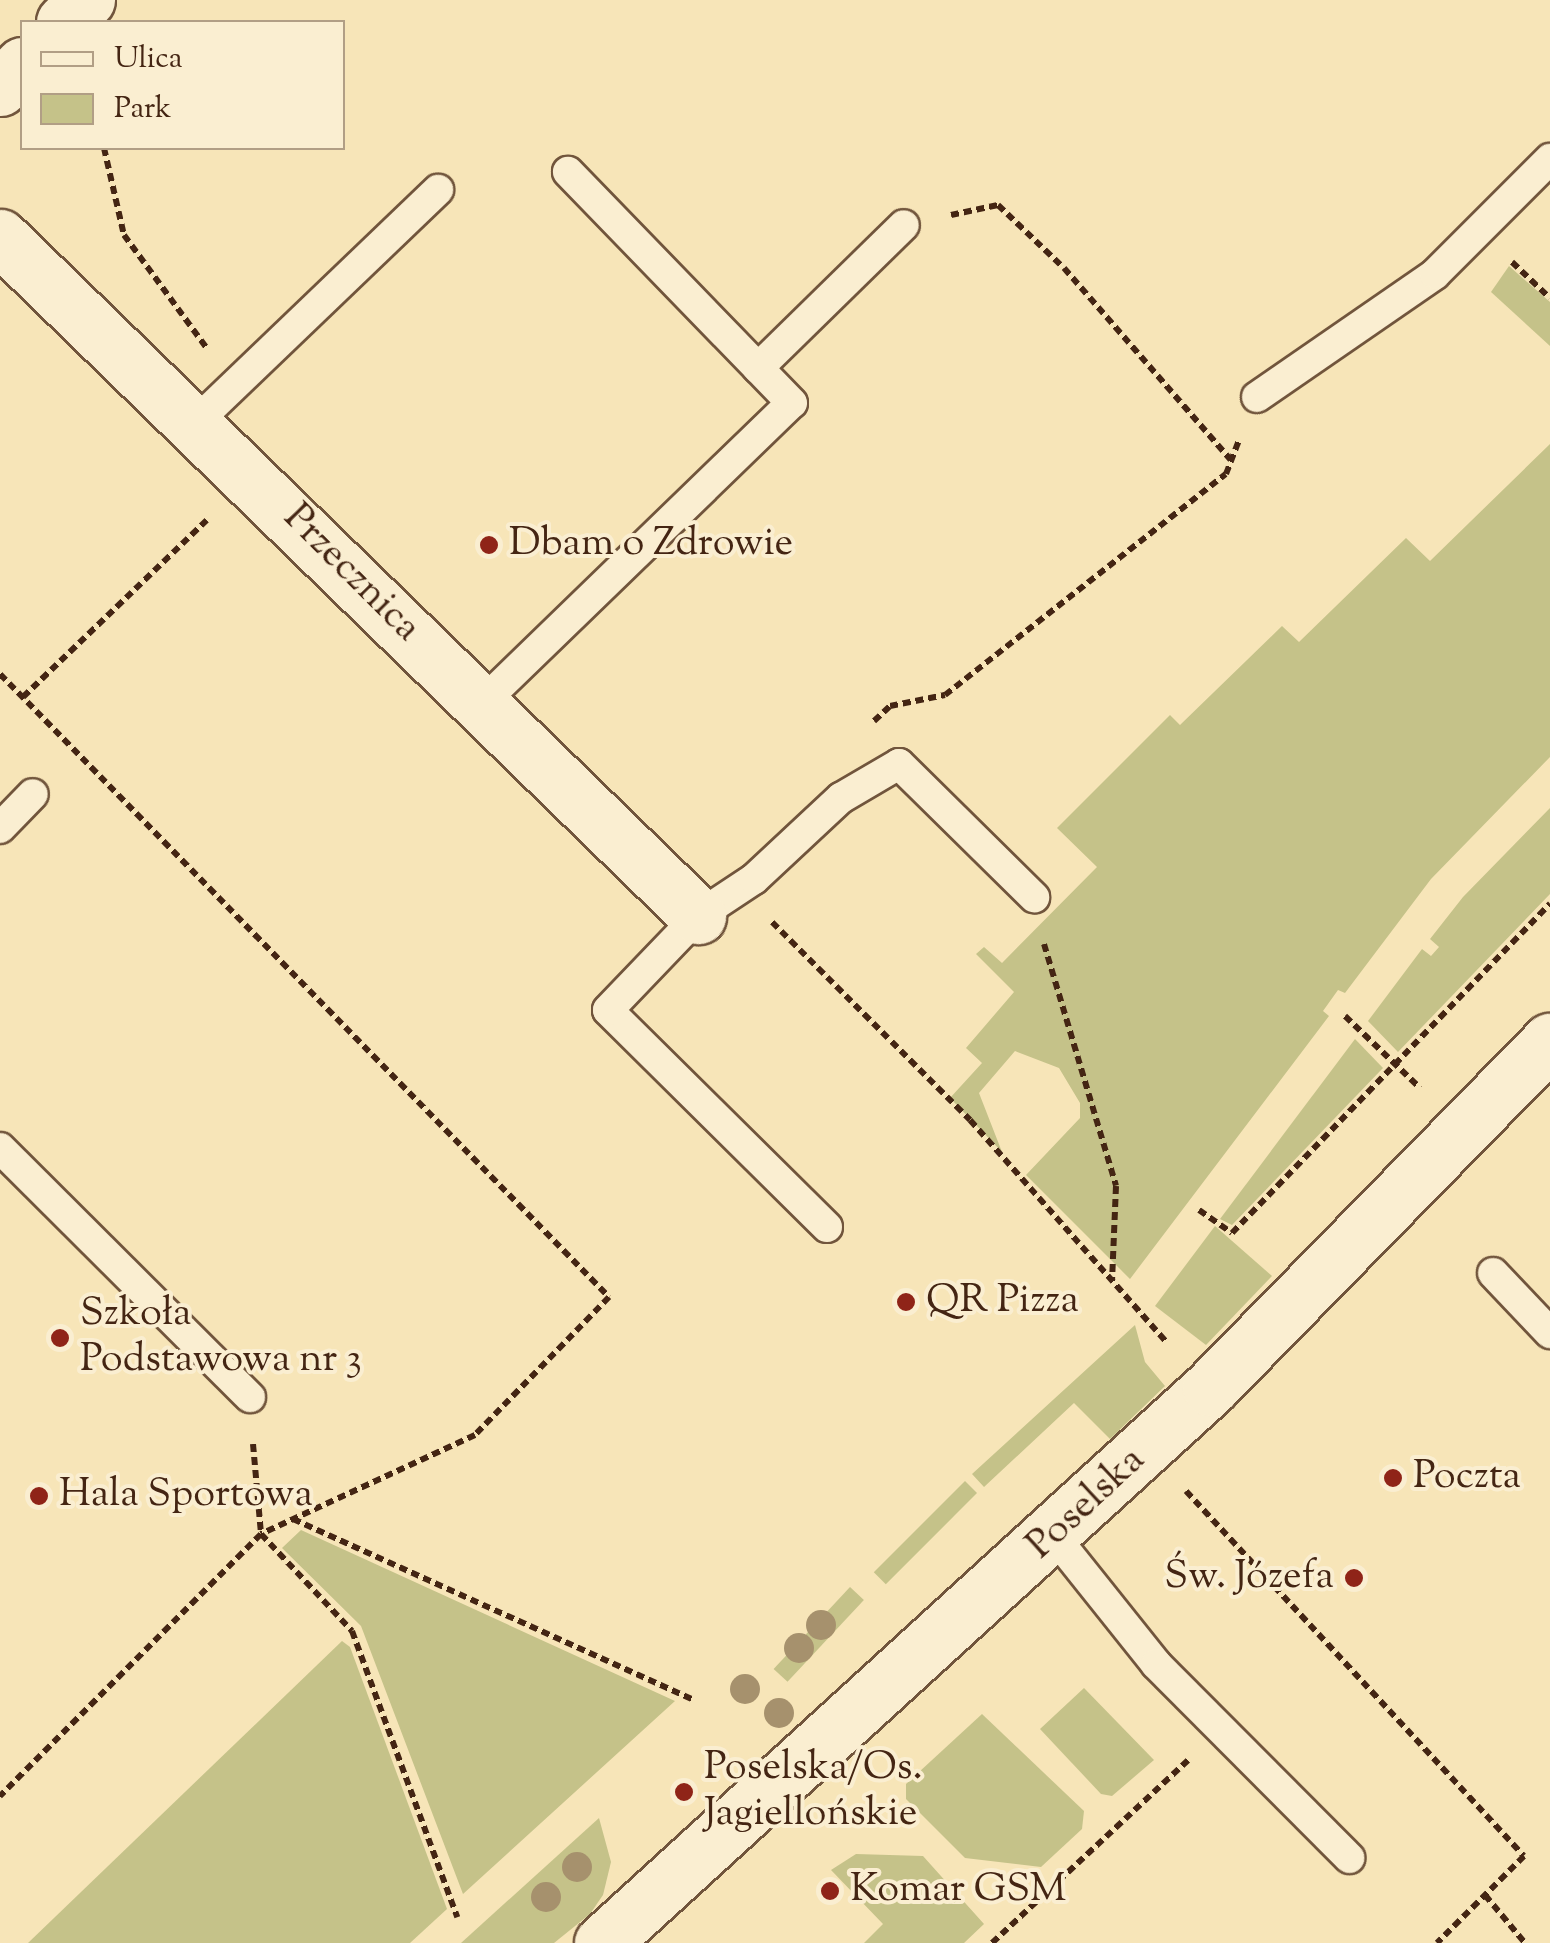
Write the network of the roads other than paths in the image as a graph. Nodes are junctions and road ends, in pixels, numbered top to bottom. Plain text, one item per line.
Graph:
1 (87, 0) edge
2 (66, 20) edge
3 (20, 67) edge
4 (0, 88) edge
5 (1550, 158) edge
6 (568, 172) dead end
7 (438, 190) dead end
8 (904, 225) road end
9 (0, 237) edge
10 (758, 368) junction
11 (1257, 397) road end
12 (195, 423) junction
13 (482, 703) junction
14 (33, 794) dead end
15 (0, 828) edge
16 (1034, 898) road end
17 (698, 916) junction
18 (1550, 1040) edge
19 (0, 1148) edge
20 (827, 1227) dead end
21 (1494, 1273) dead end
22 (1550, 1333) edge
23 (250, 1398) road end
24 (1054, 1536) junction
25 (1349, 1858) dead end
26 (602, 1943) edge

1 - 2 street
3 - 4 street
5 - 11 lane
6 - 10 lane
7 - 12 lane
8 - 10 lane
9 - 12 street, Przecznica
10 - 13 lane
12 - 13 street, Przecznica
13 - 17 street, Przecznica
14 - 15 lane
16 - 17 lane
17 - 20 lane
18 - 24 street, Poselska
19 - 23 lane
21 - 22 lane
24 - 25 lane
24 - 26 street, Poselska

